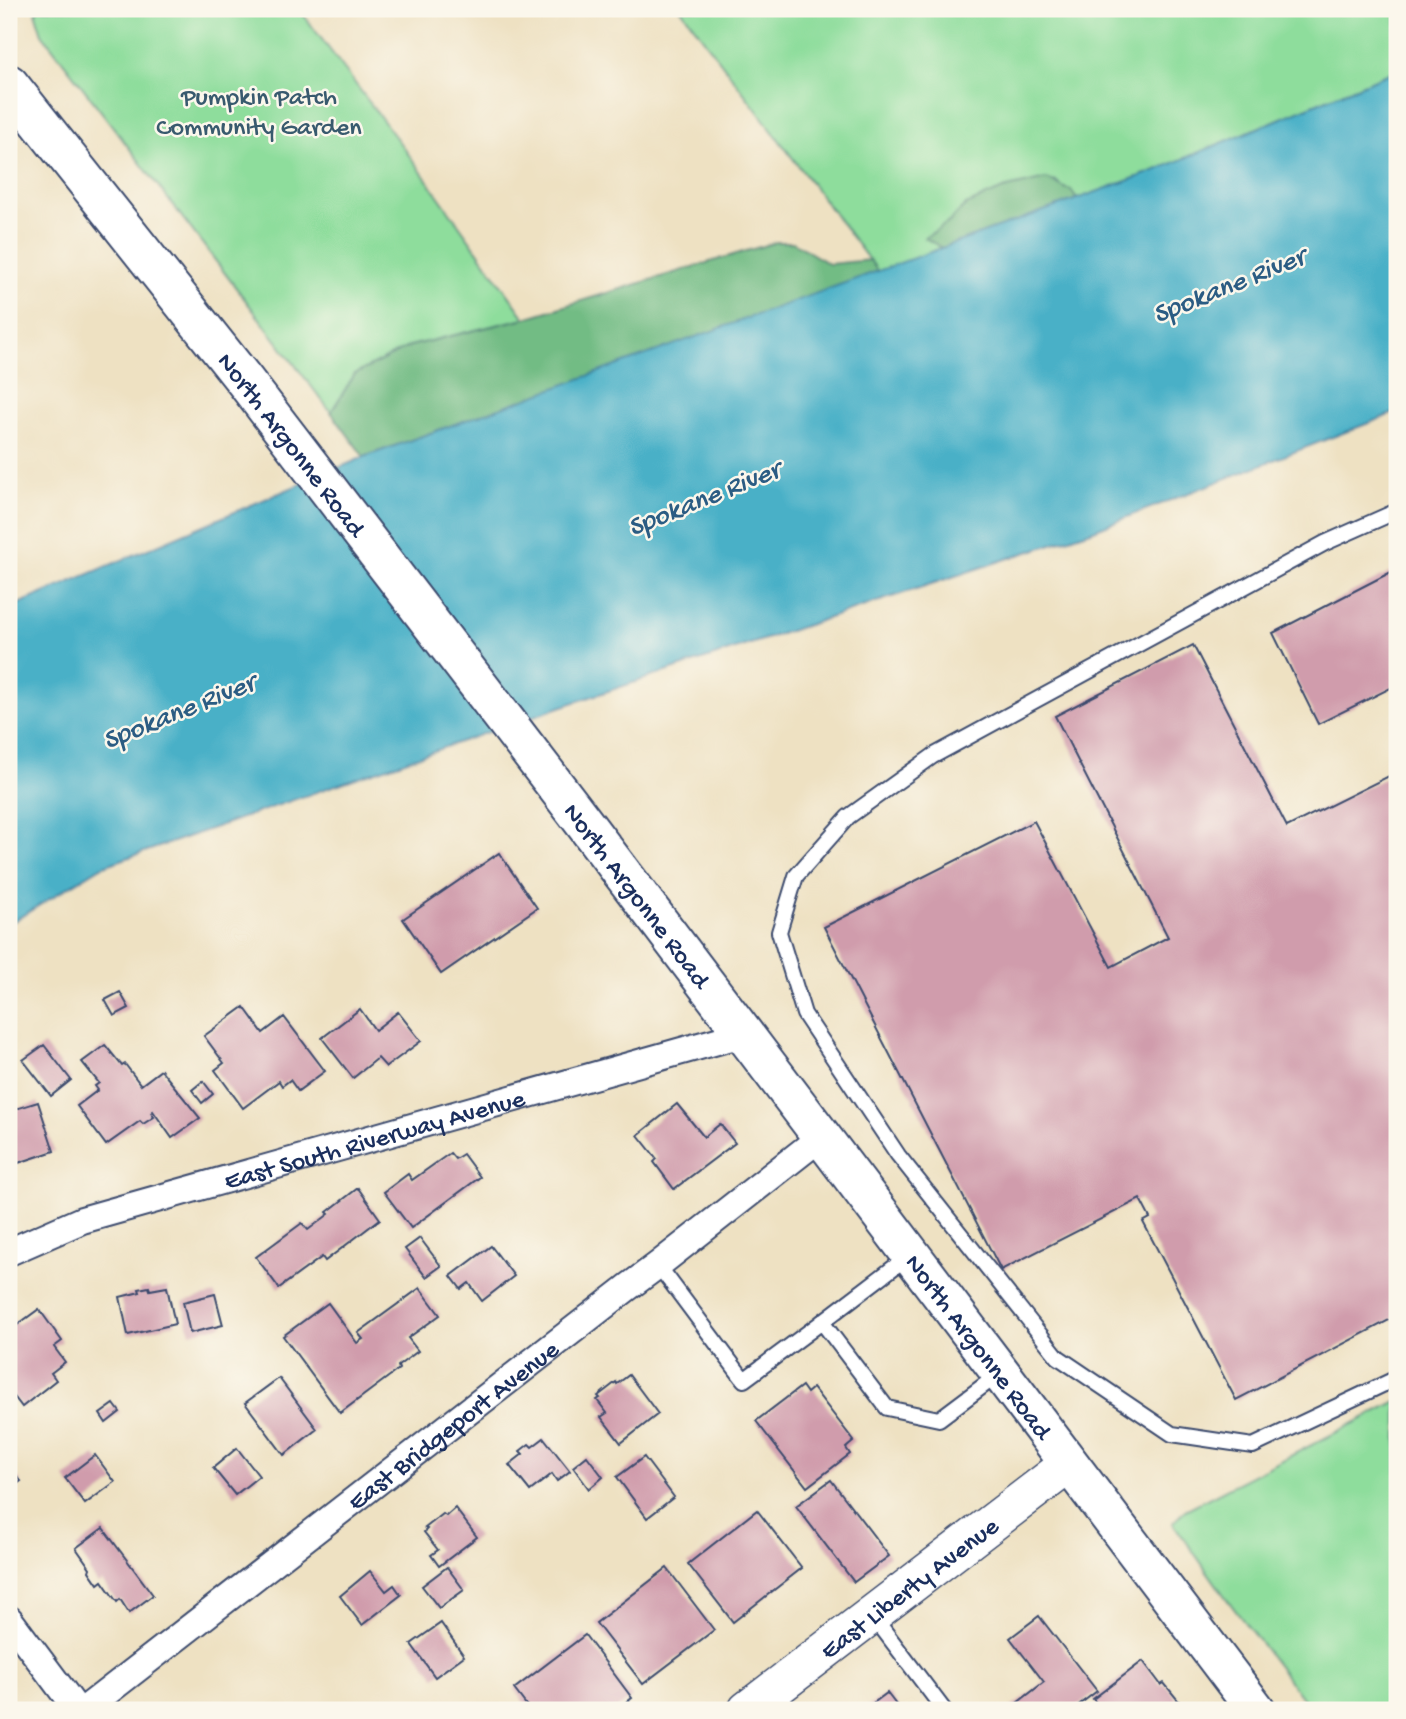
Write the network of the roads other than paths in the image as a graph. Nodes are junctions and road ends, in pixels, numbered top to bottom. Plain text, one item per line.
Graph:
1 (9, 84) edge
2 (1397, 511) edge
3 (742, 1034) junction
4 (821, 1137) junction
5 (9, 1252) edge
6 (910, 1255) junction
7 (658, 1265) junction
8 (822, 1322) junction
9 (1000, 1373) junction
10 (1397, 1378) edge
11 (1069, 1464) junction
12 (872, 1615) junction
13 (9, 1619) edge
14 (77, 1710) edge
15 (83, 1710) edge
16 (747, 1710) edge
17 (944, 1710) edge
18 (1256, 1710) edge

1 - 3 main road, North Argonne Road
2 - 10 lane
3 - 4 main road, North Argonne Road
3 - 5 street, East South Riverway Avenue
4 - 6 main road, North Argonne Road
4 - 7 street, East Bridgeport Avenue
6 - 8 lane
6 - 9 main road, North Argonne Road
7 - 8 lane
7 - 15 street, East Bridgeport Avenue
8 - 9 lane
9 - 11 main road, North Argonne Road
11 - 12 street, East Liberty Avenue
11 - 18 main road, North Argonne Road
12 - 16 street, East Liberty Avenue
12 - 17 lane
13 - 14 street

